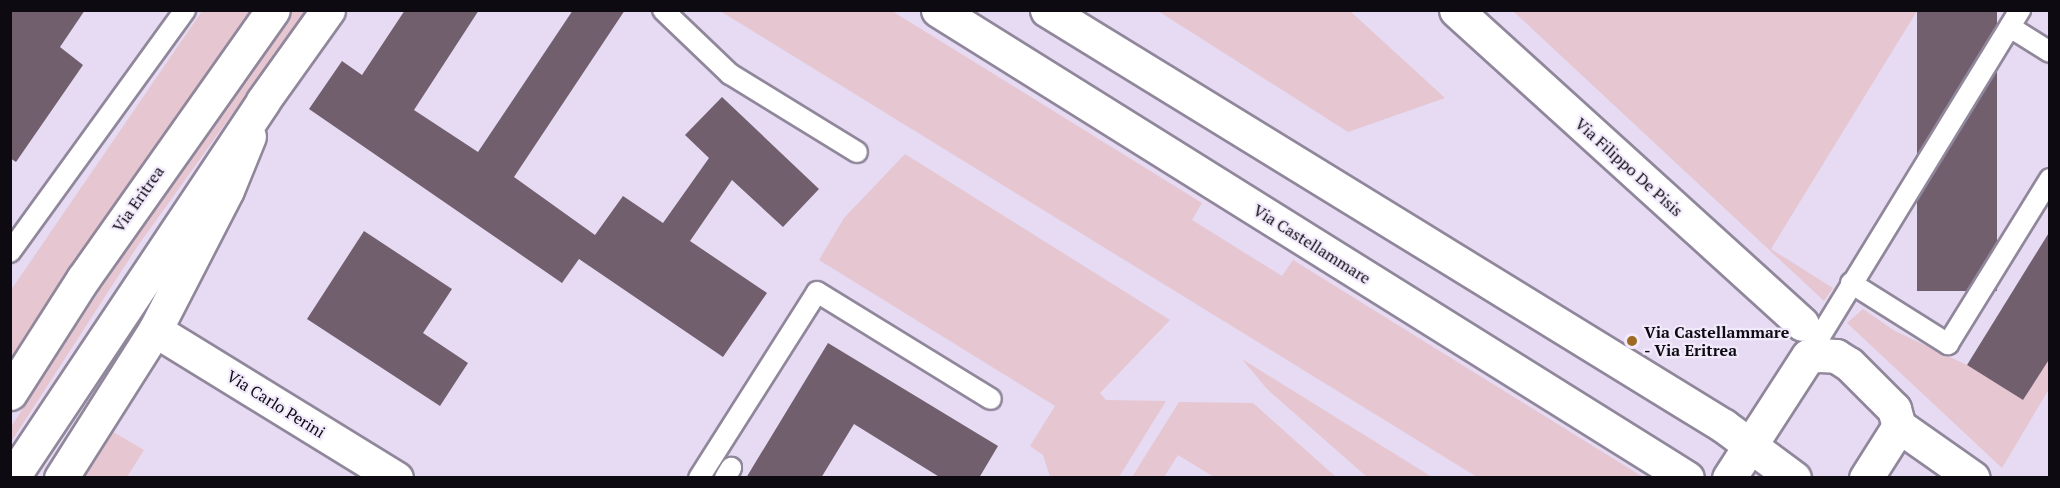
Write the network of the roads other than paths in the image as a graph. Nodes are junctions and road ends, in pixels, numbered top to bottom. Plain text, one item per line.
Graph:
1 (185, 10) edge
2 (273, 10) edge
3 (328, 10) edge
4 (663, 10) edge
5 (938, 10) edge
6 (1047, 10) edge
7 (1456, 10) edge
8 (2015, 19) edge
9 (2049, 52) edge
10 (263, 101) junction
11 (857, 152) dead end
12 (2049, 179) edge
13 (10, 252) edge
14 (1851, 283) junction
15 (1802, 324) dead end
16 (155, 330) junction
17 (1808, 356) junction
18 (10, 393) edge
19 (991, 399) dead end
20 (1899, 426) junction
21 (1751, 444) junction
22 (12, 477) edge
23 (61, 477) edge
24 (396, 477) edge
25 (699, 477) edge
26 (1687, 477) edge
27 (1729, 477) edge
28 (1794, 477) edge
29 (1866, 477) edge
30 (1973, 477) edge

1 - 13 lane
2 - 18 street, Via Eritrea
3 - 10 street
4 - 11 lane
5 - 26 street, Via Castellammare
6 - 21 street
7 - 15 street, Via Filippo De Pisis
8 - 9 lane
8 - 14 lane
10 - 16 street
10 - 22 street
12 - 14 lane
14 - 17 lane
16 - 23 street
16 - 24 street, Via Carlo Perini
17 - 20 street
17 - 21 street
19 - 25 lane
20 - 29 street
20 - 30 street
21 - 27 street
21 - 28 street

